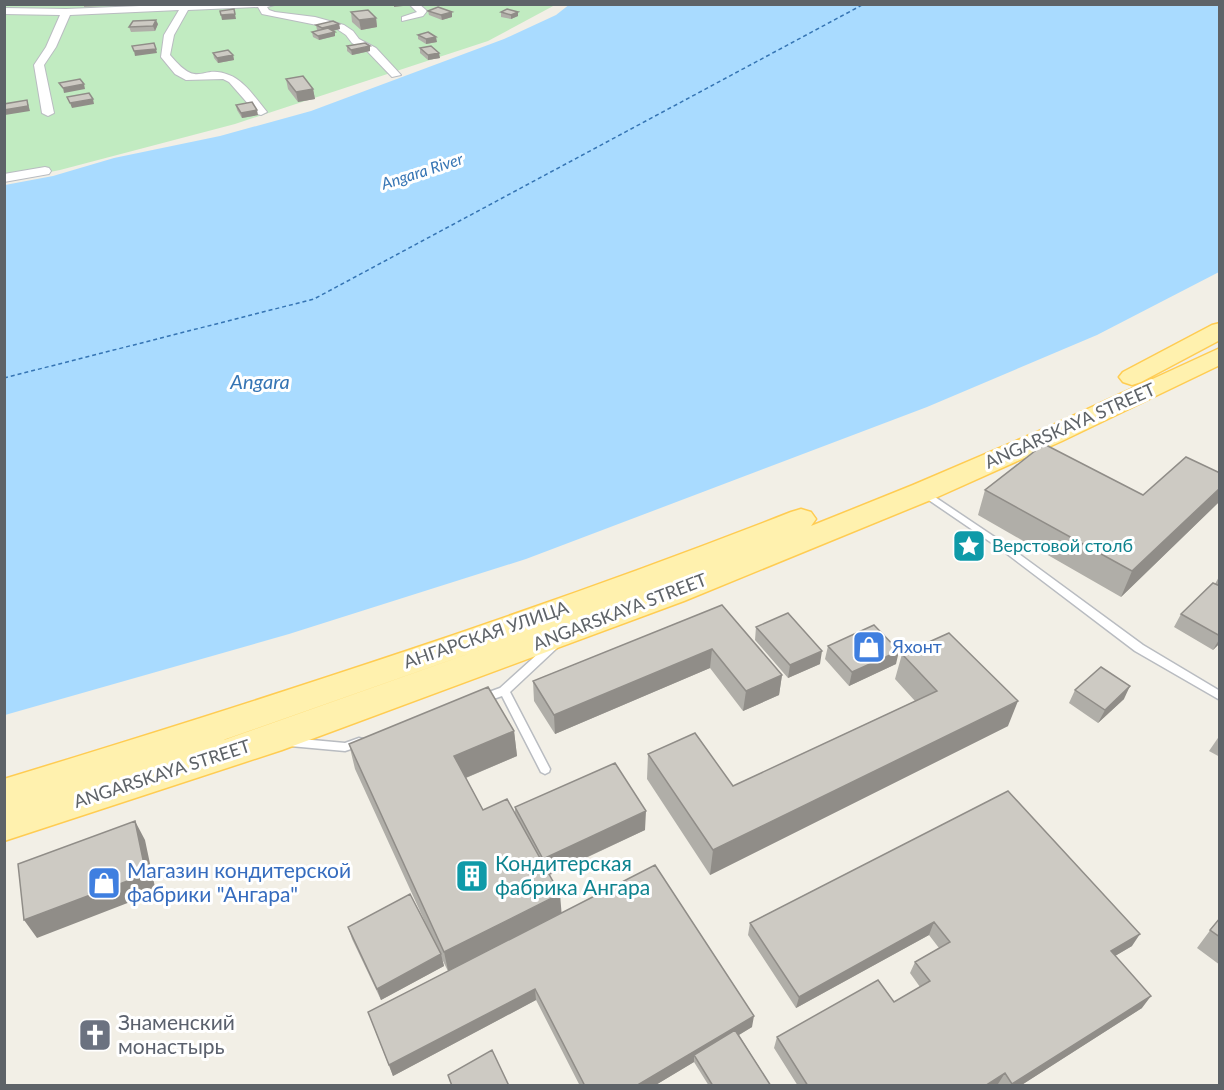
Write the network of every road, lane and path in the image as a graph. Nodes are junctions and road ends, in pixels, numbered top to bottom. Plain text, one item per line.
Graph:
1 (274, 4) edge
2 (413, 4) edge
3 (262, 6) junction
4 (185, 9) junction
5 (4, 11) edge
6 (66, 12) junction
7 (405, 19) dead end
8 (396, 75) dead end
9 (261, 112) dead end
10 (48, 113) dead end
11 (45, 171) dead end
12 (4, 178) edge
13 (1220, 330) edge
14 (1220, 355) edge
15 (922, 492) junction
16 (567, 633) junction
17 (504, 691) junction
18 (1220, 696) edge
19 (473, 702) edge
20 (367, 739) edge
21 (269, 740) junction
22 (545, 769) dead end
23 (4, 795) edge
24 (4, 825) edge

1 - 3 street
2 - 7 street
3 - 4 street
3 - 8 street
4 - 6 street
4 - 9 street
5 - 6 street
6 - 10 street
11 - 12 street
13 - 23 main road, АНГАРСКАЯ УЛИЦА
14 - 15 main road, ANGARSKAYA STREET
15 - 16 main road, ANGARSKAYA STREET
15 - 18 lane
16 - 17 lane
16 - 21 main road, ANGARSKAYA STREET
17 - 19 lane
17 - 22 lane
20 - 21 lane
21 - 24 main road, ANGARSKAYA STREET

